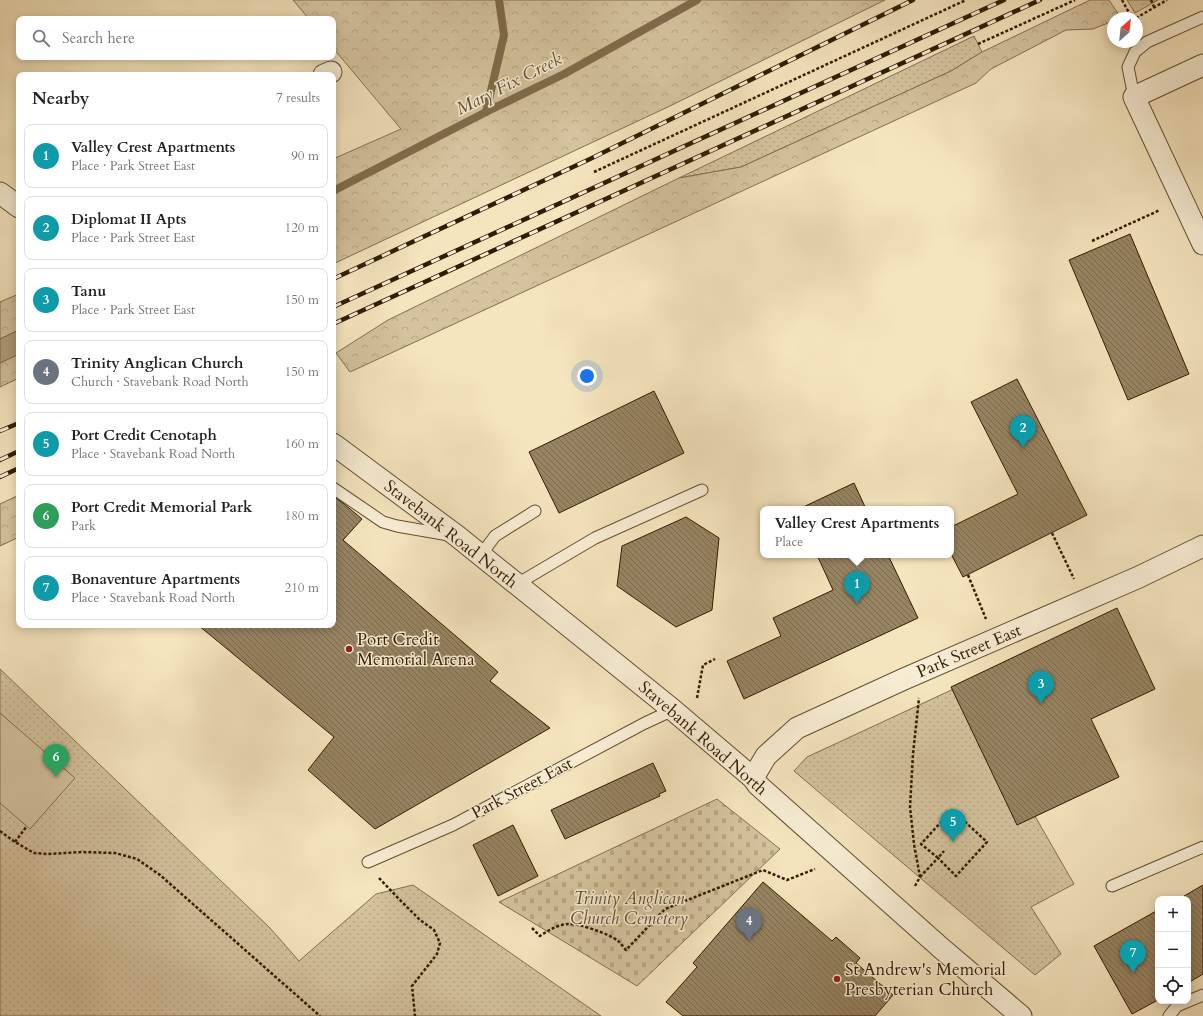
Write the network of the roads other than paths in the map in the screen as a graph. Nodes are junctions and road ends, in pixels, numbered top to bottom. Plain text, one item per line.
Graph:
1 (1203, 17) edge
2 (1203, 65) edge
3 (1134, 97) junction
4 (0, 193) edge
5 (16, 205) edge
6 (1203, 244) edge
7 (336, 446) edge
8 (336, 490) edge
9 (702, 490) dead end
10 (535, 511) dead end
11 (457, 536) junction
12 (1203, 546) edge
13 (481, 555) junction
14 (517, 584) junction
15 (673, 710) junction
16 (753, 778) junction
17 (1203, 847) edge
18 (370, 862) road end
19 (1112, 886) dead end
20 (1203, 995) edge
21 (1021, 1016) edge
22 (1169, 1016) edge

1 - 3 lane
2 - 3 street
3 - 6 street
4 - 5 street
7 - 11 street, Stavebank Road North
8 - 11 lane
9 - 14 lane
10 - 13 lane
11 - 13 street, Stavebank Road North
12 - 16 street, Park Street East
13 - 14 street, Stavebank Road North
14 - 15 street, Stavebank Road North
15 - 16 street, Stavebank Road North
15 - 18 lane, Park Street East
16 - 21 street, Stavebank Road North
17 - 19 lane
20 - 22 lane

